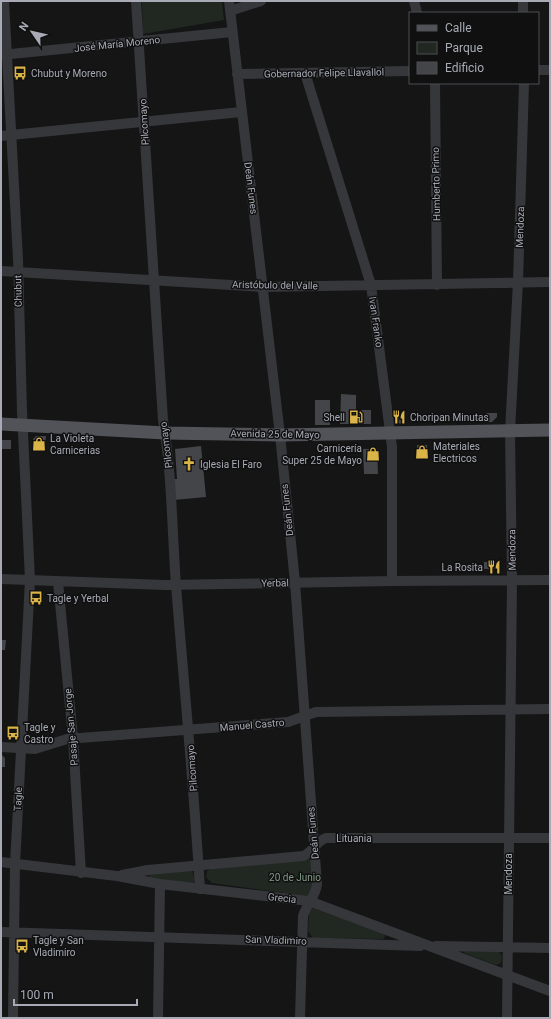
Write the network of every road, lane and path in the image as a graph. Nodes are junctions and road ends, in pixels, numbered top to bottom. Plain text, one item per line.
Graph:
1 (4, 1) edge
2 (136, 1) edge
3 (261, 1) edge
4 (414, 1) edge
5 (523, 1) edge
6 (230, 6) edge
7 (418, 12) edge
8 (523, 12) edge
9 (232, 32) junction
10 (139, 41) junction
11 (4, 55) edge
12 (539, 70) edge
13 (550, 70) edge
14 (409, 71) edge
15 (305, 73) junction
16 (237, 74) junction
17 (435, 84) edge
18 (524, 84) edge
19 (241, 112) junction
20 (144, 122) junction
21 (12, 135) junction
22 (1, 136) edge
23 (1, 271) edge
24 (18, 272) junction
25 (154, 280) junction
26 (518, 282) junction
27 (550, 282) edge
28 (437, 284) junction
29 (371, 285) junction
30 (263, 287) junction
31 (1, 424) edge
32 (23, 425) junction
33 (550, 430) edge
34 (510, 431) junction
35 (165, 433) junction
36 (390, 434) junction
37 (280, 435) junction
38 (1, 579) edge
39 (30, 580) junction
40 (550, 580) edge
41 (392, 581) junction
42 (512, 581) junction
43 (58, 582) junction
44 (294, 582) junction
45 (176, 584) junction
46 (510, 709) junction
47 (550, 709) edge
48 (304, 716) junction
49 (190, 730) junction
50 (73, 738) junction
51 (1, 747) edge
52 (20, 748) junction
53 (508, 838) junction
54 (550, 838) edge
55 (314, 848) junction
56 (1, 862) edge
57 (15, 864) junction
58 (199, 866) junction
59 (81, 873) junction
60 (117, 876) junction
61 (160, 884) junction
62 (200, 889) junction
63 (309, 902) junction
64 (1, 932) edge
65 (15, 933) junction
66 (159, 936) junction
67 (301, 941) junction
68 (428, 946) junction
69 (508, 947) junction
70 (550, 948) edge
71 (507, 975) junction
72 (550, 991) edge
73 (14, 1018) edge
74 (158, 1018) edge
75 (300, 1018) edge
76 (507, 1018) edge

1 - 11 street, Chubut
2 - 10 street, Pilcomayo
3 - 6 street
4 - 7 street
5 - 8 street
6 - 9 street, Deán Funes
9 - 10 street, José María Moreno
9 - 16 street, Deán Funes
10 - 11 street, José María Moreno
10 - 20 street, Pilcomayo
11 - 21 street, Chubut
12 - 13 street
14 - 15 street, Gobernador Felipe Llavallol
15 - 16 street, Gobernador Felipe Llavallol
15 - 29 street, Ivan Franko
16 - 19 street, Deán Funes
17 - 28 street, Humberto Primo
18 - 26 street, Mendoza
19 - 20 street
19 - 30 street, Deán Funes
20 - 21 street
20 - 25 street, Pilcomayo
21 - 22 street
21 - 24 street, Chubut
23 - 24 street, Aristóbulo del Valle
24 - 25 street, Aristóbulo del Valle
24 - 32 street, Chubut
25 - 30 street, Aristóbulo del Valle
25 - 35 street, Pilcomayo
26 - 27 street, Aristóbulo del Valle
26 - 28 street, Aristóbulo del Valle
26 - 34 street, Mendoza
28 - 29 street, Aristóbulo del Valle
29 - 30 street, Aristóbulo del Valle
29 - 36 street, Ivan Franko
30 - 37 street, Deán Funes
31 - 32 main road, Avenida 25 de Mayo
32 - 35 main road, Avenida 25 de Mayo
32 - 39 street, Chubut
33 - 34 main road, Avenida 25 de Mayo
34 - 36 main road, Avenida 25 de Mayo
34 - 42 street, Mendoza
35 - 37 main road, Avenida 25 de Mayo
35 - 45 street, Pilcomayo
36 - 37 main road, Avenida 25 de Mayo
36 - 41 street, Ivan Franko
37 - 44 street, Deán Funes
38 - 39 street, Yerbal
39 - 43 street, Yerbal
39 - 52 street, Tagle
40 - 42 street, Yerbal
41 - 42 street, Yerbal
41 - 44 street, Yerbal
42 - 46 street, Mendoza
43 - 45 street, Yerbal
43 - 50 street, Pasaje San Jorge
44 - 45 street, Yerbal
44 - 48 street, Deán Funes
45 - 49 street, Pilcomayo
46 - 47 street, Manuel Castro
46 - 48 street, Manuel Castro
46 - 53 street, Mendoza
48 - 49 street, Manuel Castro
48 - 55 street, Deán Funes
49 - 50 street, Manuel Castro
49 - 58 street, Pilcomayo
50 - 52 street, Manuel Castro
50 - 59 street, Pasaje San Jorge
51 - 52 street, Manuel Castro
52 - 57 street, Tagle
53 - 54 street, Lituania
53 - 55 street, Lituania
53 - 69 street, Mendoza
55 - 58 street, Lituania
55 - 63 street, Deán Funes
56 - 57 street, Grecia
57 - 59 street, Grecia
57 - 65 street, Tagle
58 - 60 street, Lituania
58 - 62 street, Pilcomayo
59 - 60 street, Grecia
60 - 61 street, Grecia
61 - 62 street, Grecia
61 - 66 street
62 - 63 street, Grecia
63 - 67 street, Deán Funes
63 - 68 street, Grecia
64 - 65 street, San Vladimiro
65 - 66 street, San Vladimiro
65 - 73 street, Tagle
66 - 67 street, San Vladimiro
66 - 74 street
67 - 68 street, San Vladimiro
67 - 75 street, Deán Funes
68 - 69 street, San Vladimiro
68 - 71 street, Grecia
69 - 70 street, San Vladimiro
69 - 71 street, Mendoza
71 - 72 street, Grecia
71 - 76 street, Mendoza

